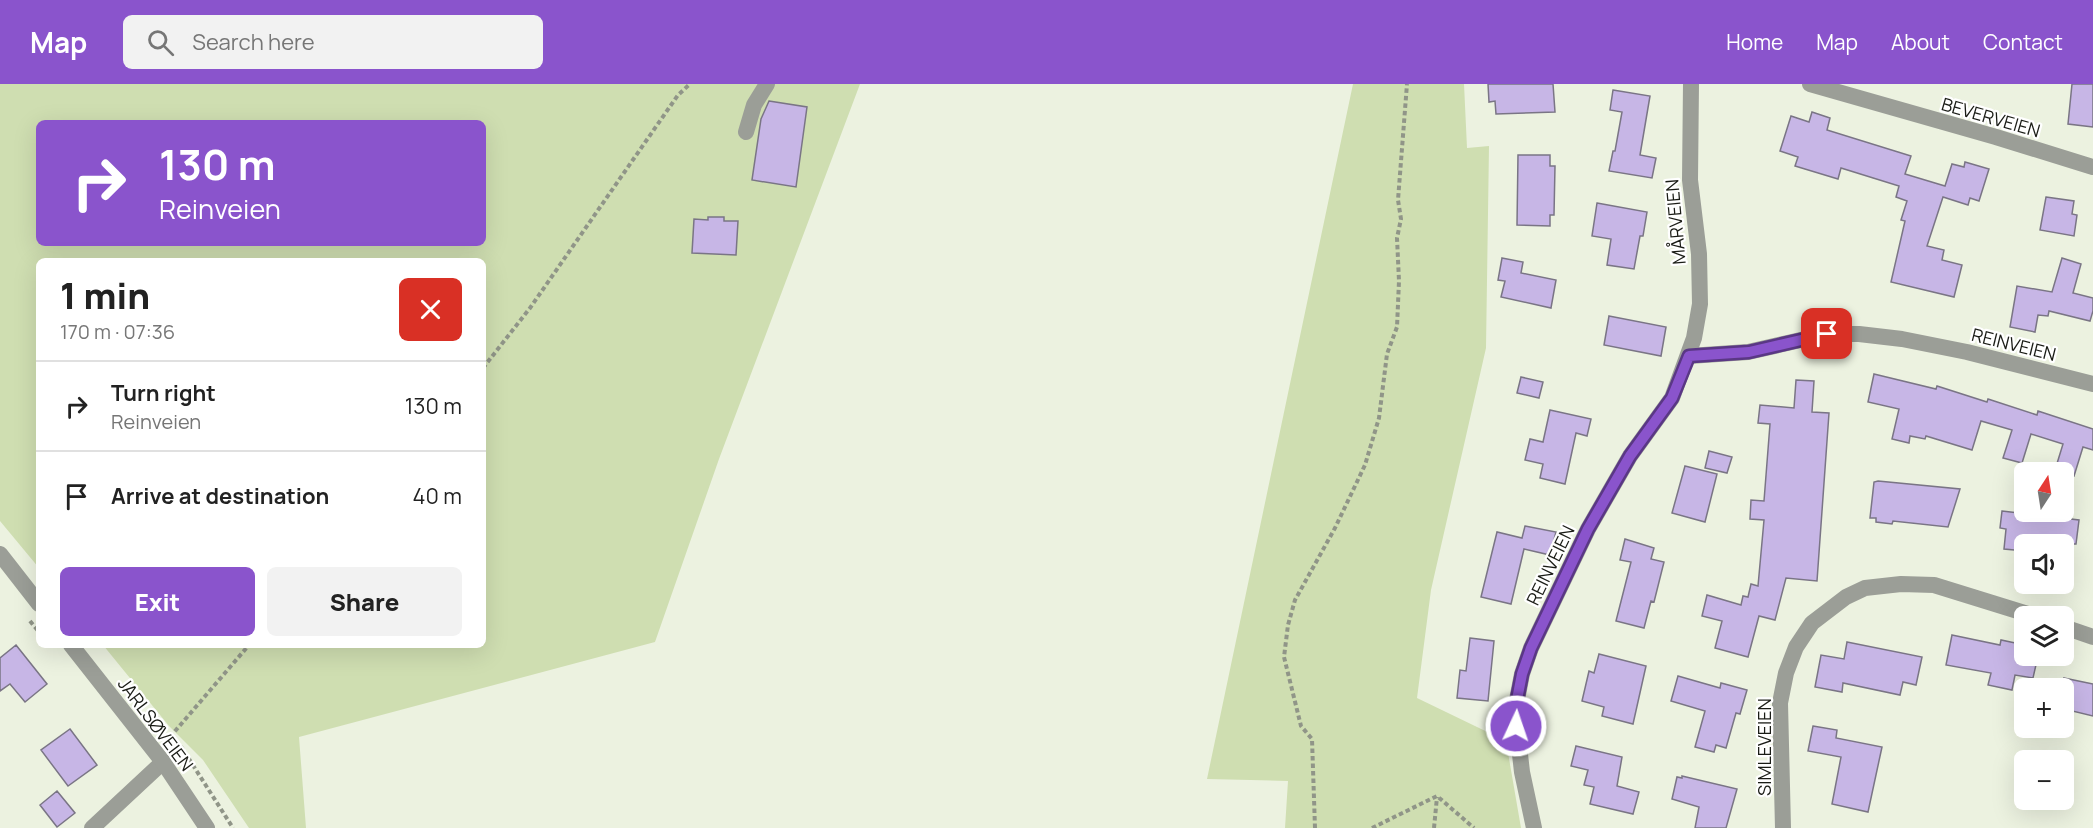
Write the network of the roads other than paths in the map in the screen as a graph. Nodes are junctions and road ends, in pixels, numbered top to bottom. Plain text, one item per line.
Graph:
1 (767, 84) edge
2 (1691, 84) edge
3 (1810, 84) edge
4 (746, 132) dead end
5 (2093, 167) edge
6 (1689, 356) junction
7 (2092, 379) edge
8 (0, 554) edge
9 (36, 600) edge
10 (2014, 610) edge
11 (2074, 630) edge
12 (2093, 637) edge
13 (73, 648) edge
14 (163, 762) junction
15 (92, 828) edge
16 (207, 828) edge
17 (1534, 828) edge
18 (1783, 828) edge

1 - 4 street
2 - 6 street, MÅRVEIEN
3 - 5 street, BEVERVEIEN
6 - 7 street, REINVEIEN
6 - 17 street, REINVEIEN
8 - 9 street
10 - 18 street, SIMLEVEIEN
11 - 12 street
13 - 14 street, JARLSØVEIEN
14 - 15 street
14 - 16 street, JARLSØVEIEN

